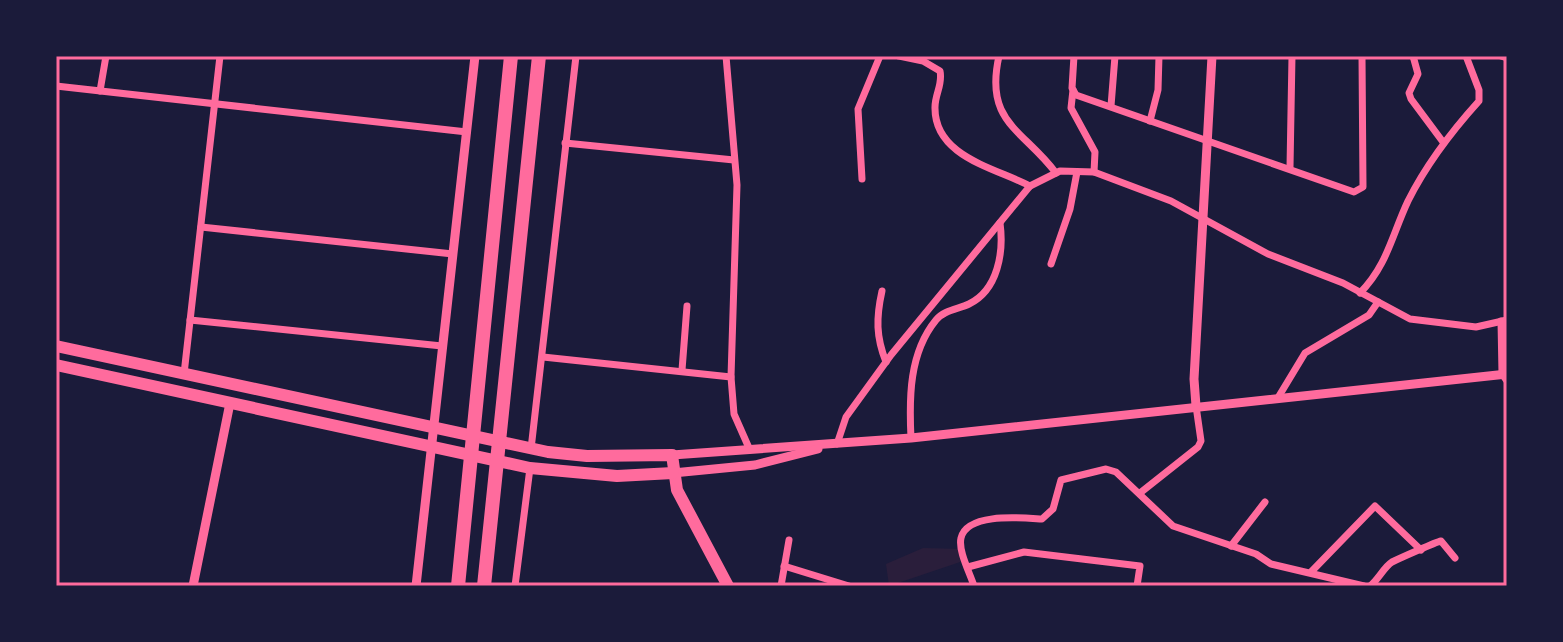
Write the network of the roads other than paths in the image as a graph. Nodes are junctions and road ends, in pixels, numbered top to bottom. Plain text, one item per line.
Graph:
1 (106, 56) edge
2 (220, 56) edge
3 (475, 56) edge
4 (511, 56) edge
5 (539, 56) edge
6 (576, 56) edge
7 (726, 56) edge
8 (880, 56) edge
9 (899, 56) edge
10 (999, 56) edge
11 (1074, 56) edge
12 (1115, 56) edge
13 (1159, 56) edge
14 (1212, 56) edge
15 (1292, 56) edge
16 (1362, 56) edge
17 (1413, 56) edge
18 (1466, 56) edge
19 (1501, 56) edge
20 (1507, 58) edge
21 (56, 86) edge
22 (1073, 90) junction
23 (100, 91) junction
24 (215, 105) junction
25 (1111, 106) junction
26 (1150, 121) junction
27 (467, 132) junction
28 (1208, 142) junction
29 (1443, 142) junction
30 (565, 143) junction
31 (734, 160) junction
32 (1290, 167) junction
33 (1077, 172) junction
34 (1094, 172) junction
35 (1056, 173) junction
36 (862, 179) dead end
37 (1030, 186) junction
38 (1204, 221) junction
39 (1000, 223) junction
40 (201, 227) junction
41 (453, 254) junction
42 (1051, 264) dead end
43 (882, 291) dead end
44 (1360, 293) junction
45 (1378, 302) junction
46 (687, 306) dead end
47 (190, 320) junction
48 (1504, 320) edge
49 (56, 346) edge
50 (442, 346) junction
51 (543, 357) junction
52 (886, 362) junction
53 (56, 365) edge
54 (682, 370) junction
55 (184, 374) junction
56 (731, 377) junction
57 (1505, 377) edge
58 (1279, 396) junction
59 (230, 403) junction
60 (1196, 406) junction
61 (431, 428) junction
62 (911, 438) junction
63 (837, 444) junction
64 (430, 447) junction
65 (749, 448) junction
66 (531, 449) junction
67 (672, 455) junction
68 (530, 468) junction
69 (673, 473) junction
70 (1140, 493) junction
71 (1265, 502) dead end
72 (789, 540) dead end
73 (1231, 546) junction
74 (1421, 550) junction
75 (1455, 558) dead end
76 (784, 566) junction
77 (968, 567) junction
78 (1311, 572) junction
79 (193, 586) edge
80 (416, 586) edge
81 (458, 586) edge
82 (484, 586) edge
83 (515, 586) edge
84 (728, 586) edge
85 (781, 586) edge
86 (849, 586) edge
87 (974, 586) edge
88 (1137, 586) edge
89 (1367, 586) edge

1 - 23 street
2 - 24 street
3 - 27 street
4 - 81 highway
5 - 82 highway
6 - 30 street
7 - 31 street
8 - 36 street
9 - 37 street
10 - 35 street
11 - 22 street
12 - 25 street
13 - 26 street
14 - 28 street
15 - 32 street
16 - 32 street
17 - 29 street
18 - 29 street
19 - 20 street
21 - 23 street
22 - 25 street
22 - 34 street
23 - 24 street
24 - 27 street
24 - 40 street
25 - 26 street
26 - 28 street
27 - 41 street
28 - 32 street
28 - 38 street
29 - 44 street
30 - 31 street
30 - 51 street
31 - 56 street
33 - 34 street
33 - 35 street
33 - 42 street
34 - 38 street
35 - 37 street
37 - 39 street
38 - 44 street
38 - 60 street
39 - 52 street
39 - 62 street
40 - 41 street
40 - 47 street
41 - 50 street
43 - 52 street
44 - 45 street
45 - 48 street
45 - 58 street
46 - 54 street
47 - 50 street
47 - 55 street
48 - 57 street
49 - 55 highway
50 - 61 street
51 - 54 street
51 - 66 street
52 - 63 street
53 - 59 highway
54 - 56 street
55 - 61 highway
56 - 65 street
57 - 58 street
58 - 60 street
59 - 64 highway
59 - 79 street
60 - 62 street
60 - 70 street
61 - 64 street
61 - 66 highway
62 - 63 street
63 - 65 street
63 - 69 street
64 - 68 highway
64 - 80 street
65 - 67 street
66 - 67 highway
67 - 69 highway
68 - 69 highway
68 - 83 street
69 - 84 highway
70 - 73 street
70 - 77 street
71 - 73 street
72 - 76 street
73 - 78 street
74 - 75 street
74 - 78 street
74 - 89 street
76 - 85 street
76 - 86 street
77 - 87 street
77 - 88 street
78 - 89 street

